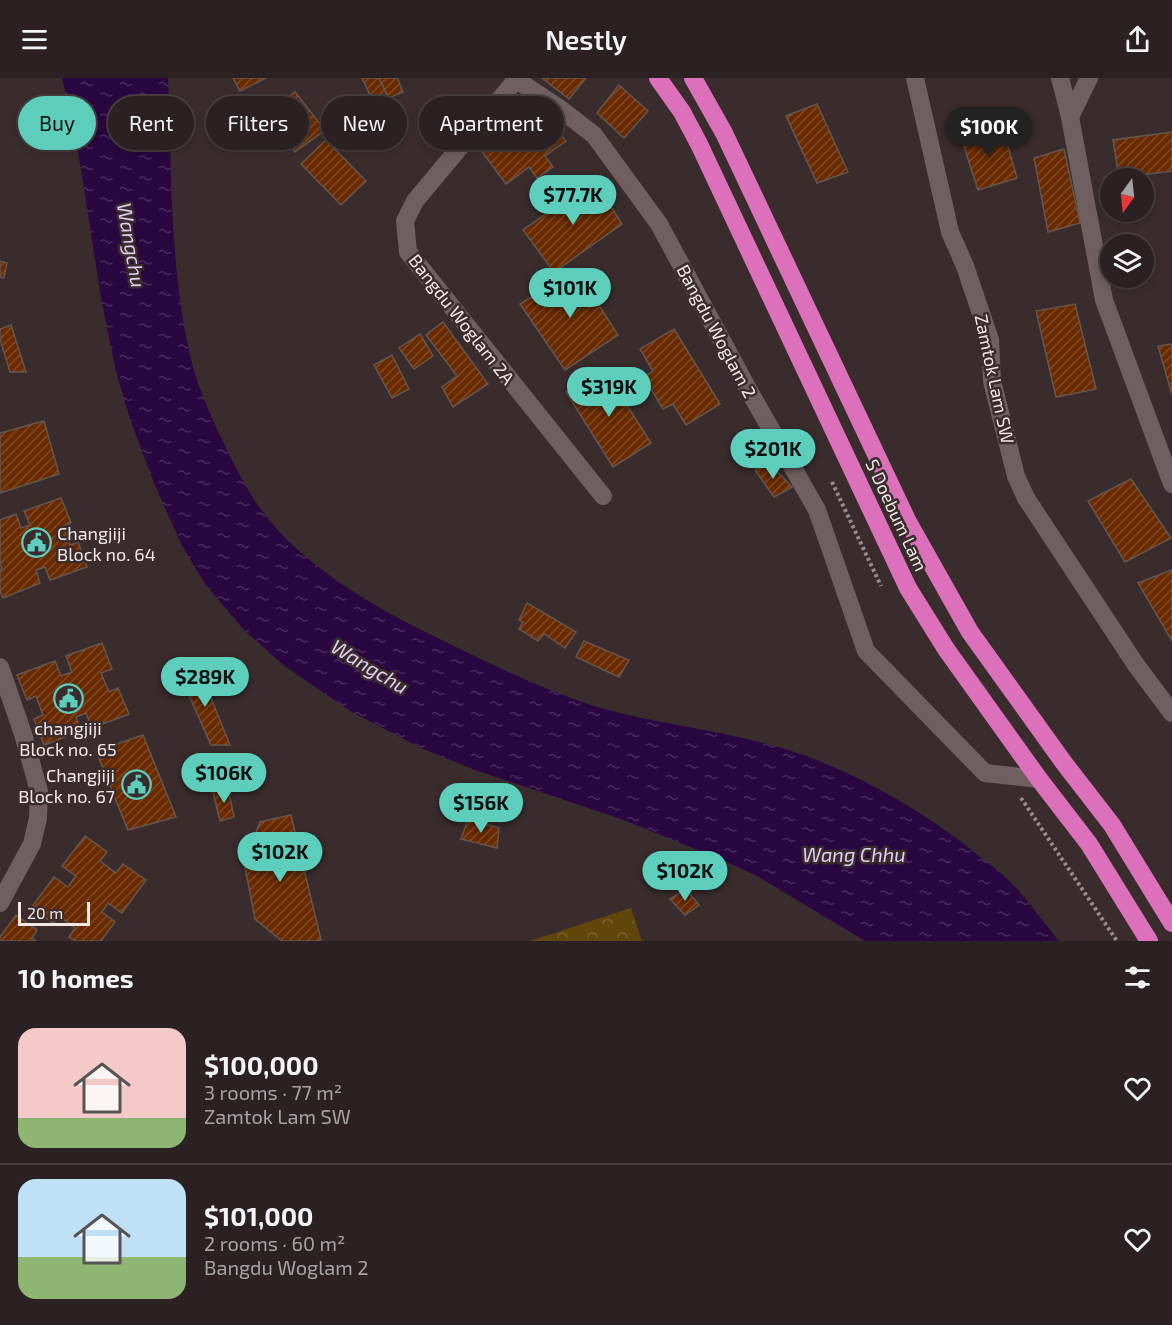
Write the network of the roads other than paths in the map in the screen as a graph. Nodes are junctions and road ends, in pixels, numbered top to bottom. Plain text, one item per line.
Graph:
1 (658, 78) edge
2 (693, 78) edge
3 (915, 78) edge
4 (1060, 78) edge
5 (1089, 78) edge
6 (515, 79) edge
7 (1070, 117) junction
8 (1172, 484) edge
9 (603, 496) dead end
10 (0, 668) edge
11 (1172, 713) edge
12 (1039, 778) junction
13 (0, 903) edge
14 (1172, 923) edge
15 (1149, 941) edge

1 - 12 highway, S Doebum Lam
2 - 14 highway, S Doebum Lam
3 - 11 street, Zamtok Lam SW
4 - 7 street
5 - 7 street
6 - 9 street, Bangdu Woglam 2A
6 - 12 street, Bangdu Woglam 2
7 - 8 street
10 - 13 street
12 - 15 highway, S Doebum Lam

